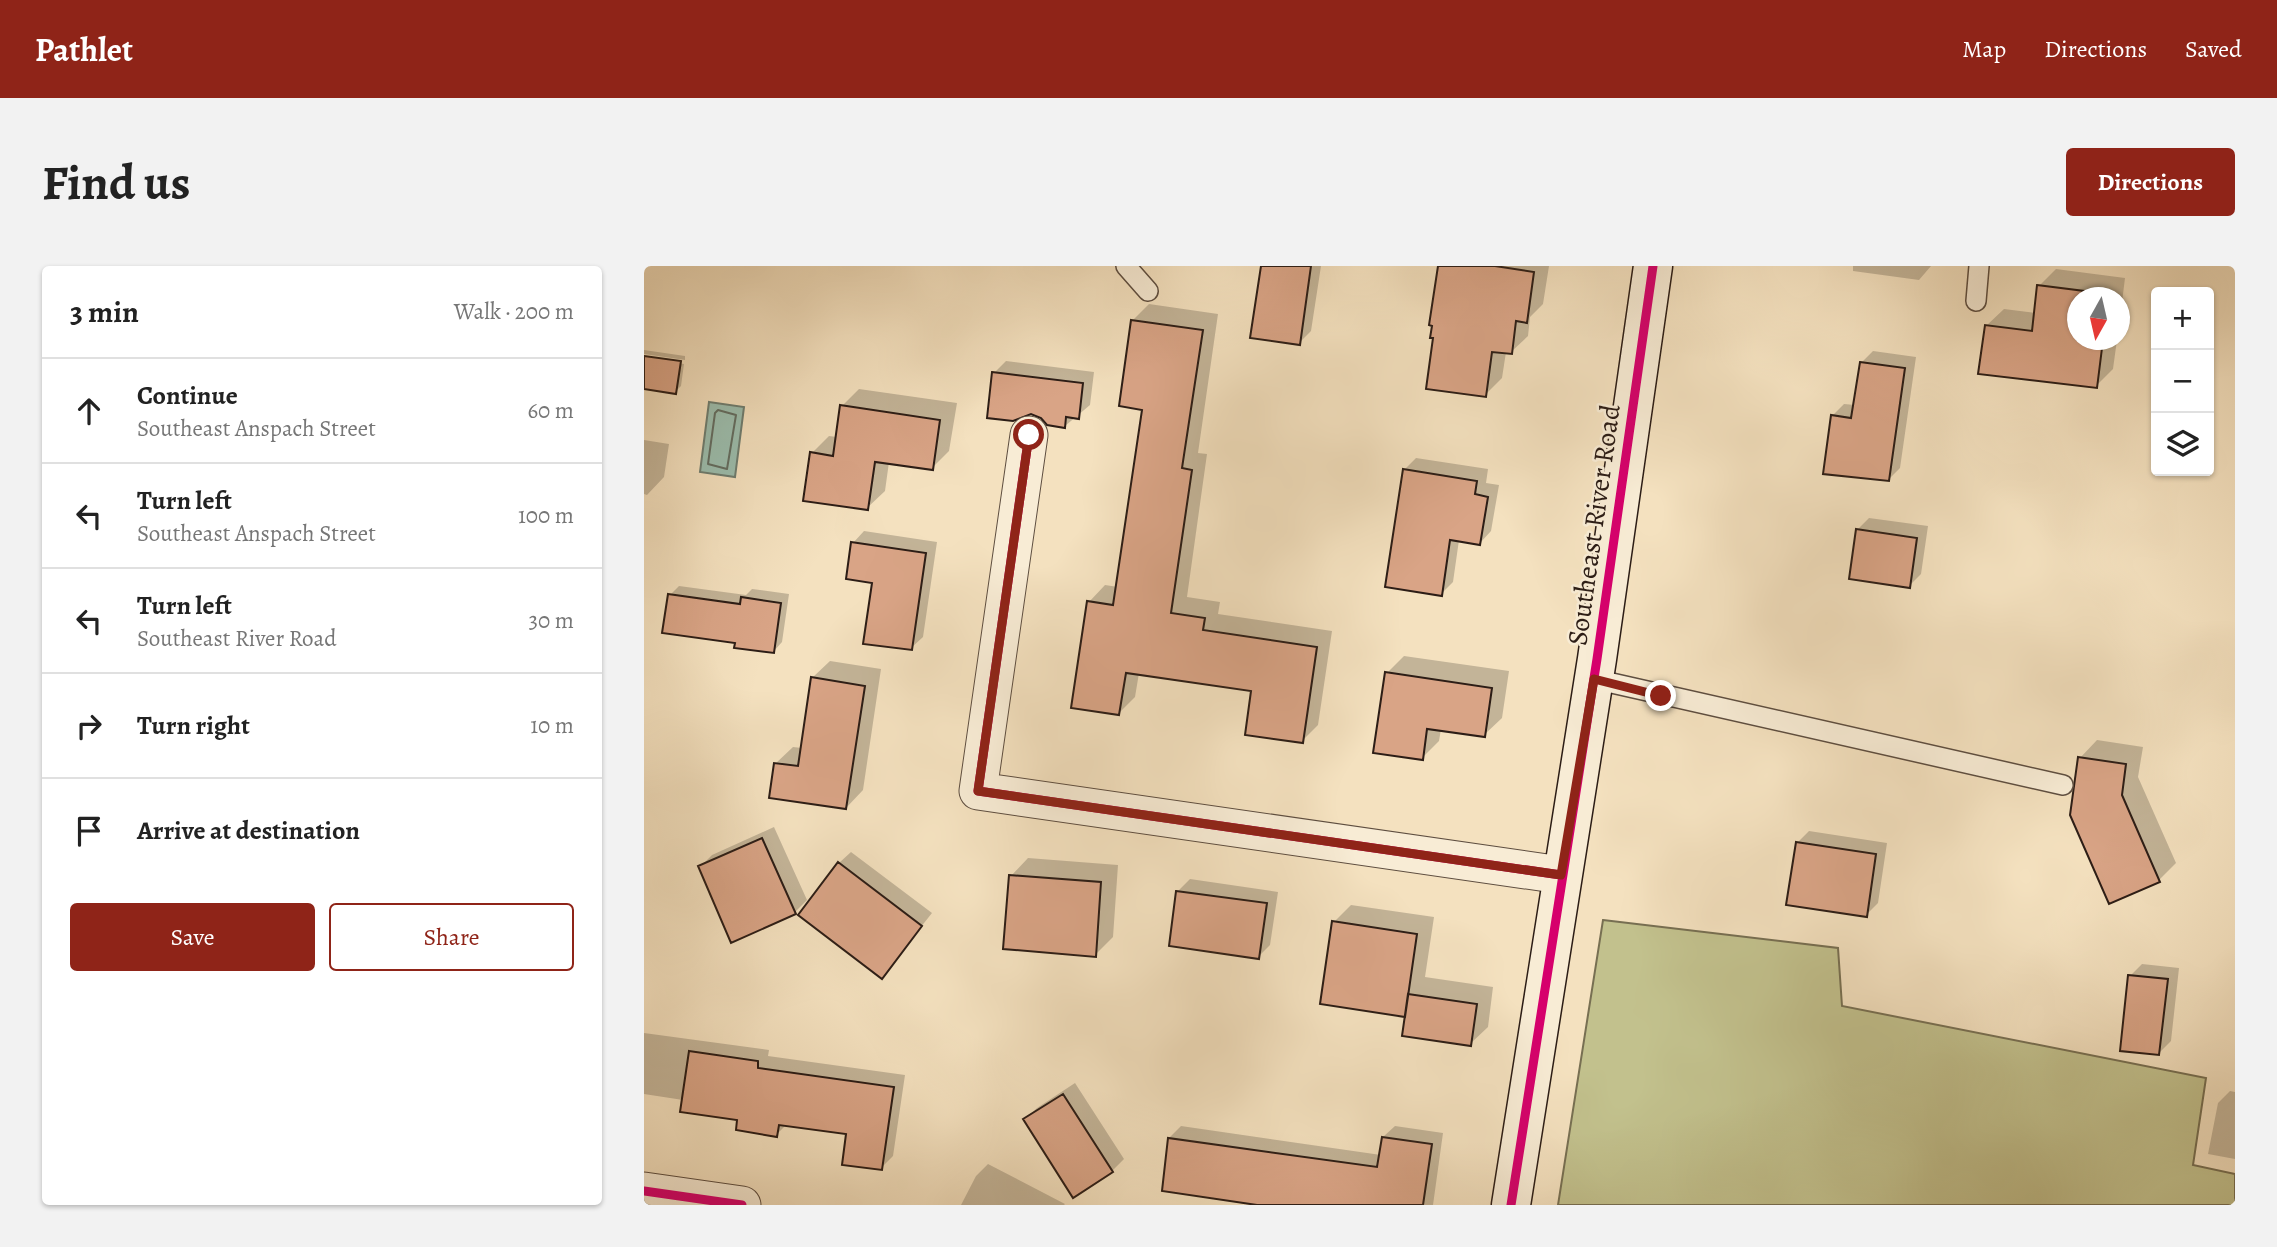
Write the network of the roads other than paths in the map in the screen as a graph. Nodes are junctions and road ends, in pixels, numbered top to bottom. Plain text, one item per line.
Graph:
1 (1126, 266) edge
2 (1653, 266) edge
3 (1979, 266) edge
4 (1148, 291) dead end
5 (1976, 301) dead end
6 (1029, 435) dead end
7 (1594, 679) junction
8 (2063, 785) dead end
9 (1561, 875) junction
10 (644, 1191) edge
11 (742, 1205) edge
12 (1511, 1205) edge

1 - 4 lane
2 - 7 street, Southeast River Road
3 - 5 lane
6 - 9 street
7 - 8 lane
7 - 9 street, Southeast River Road
9 - 12 street, Southeast River Road
10 - 11 street

